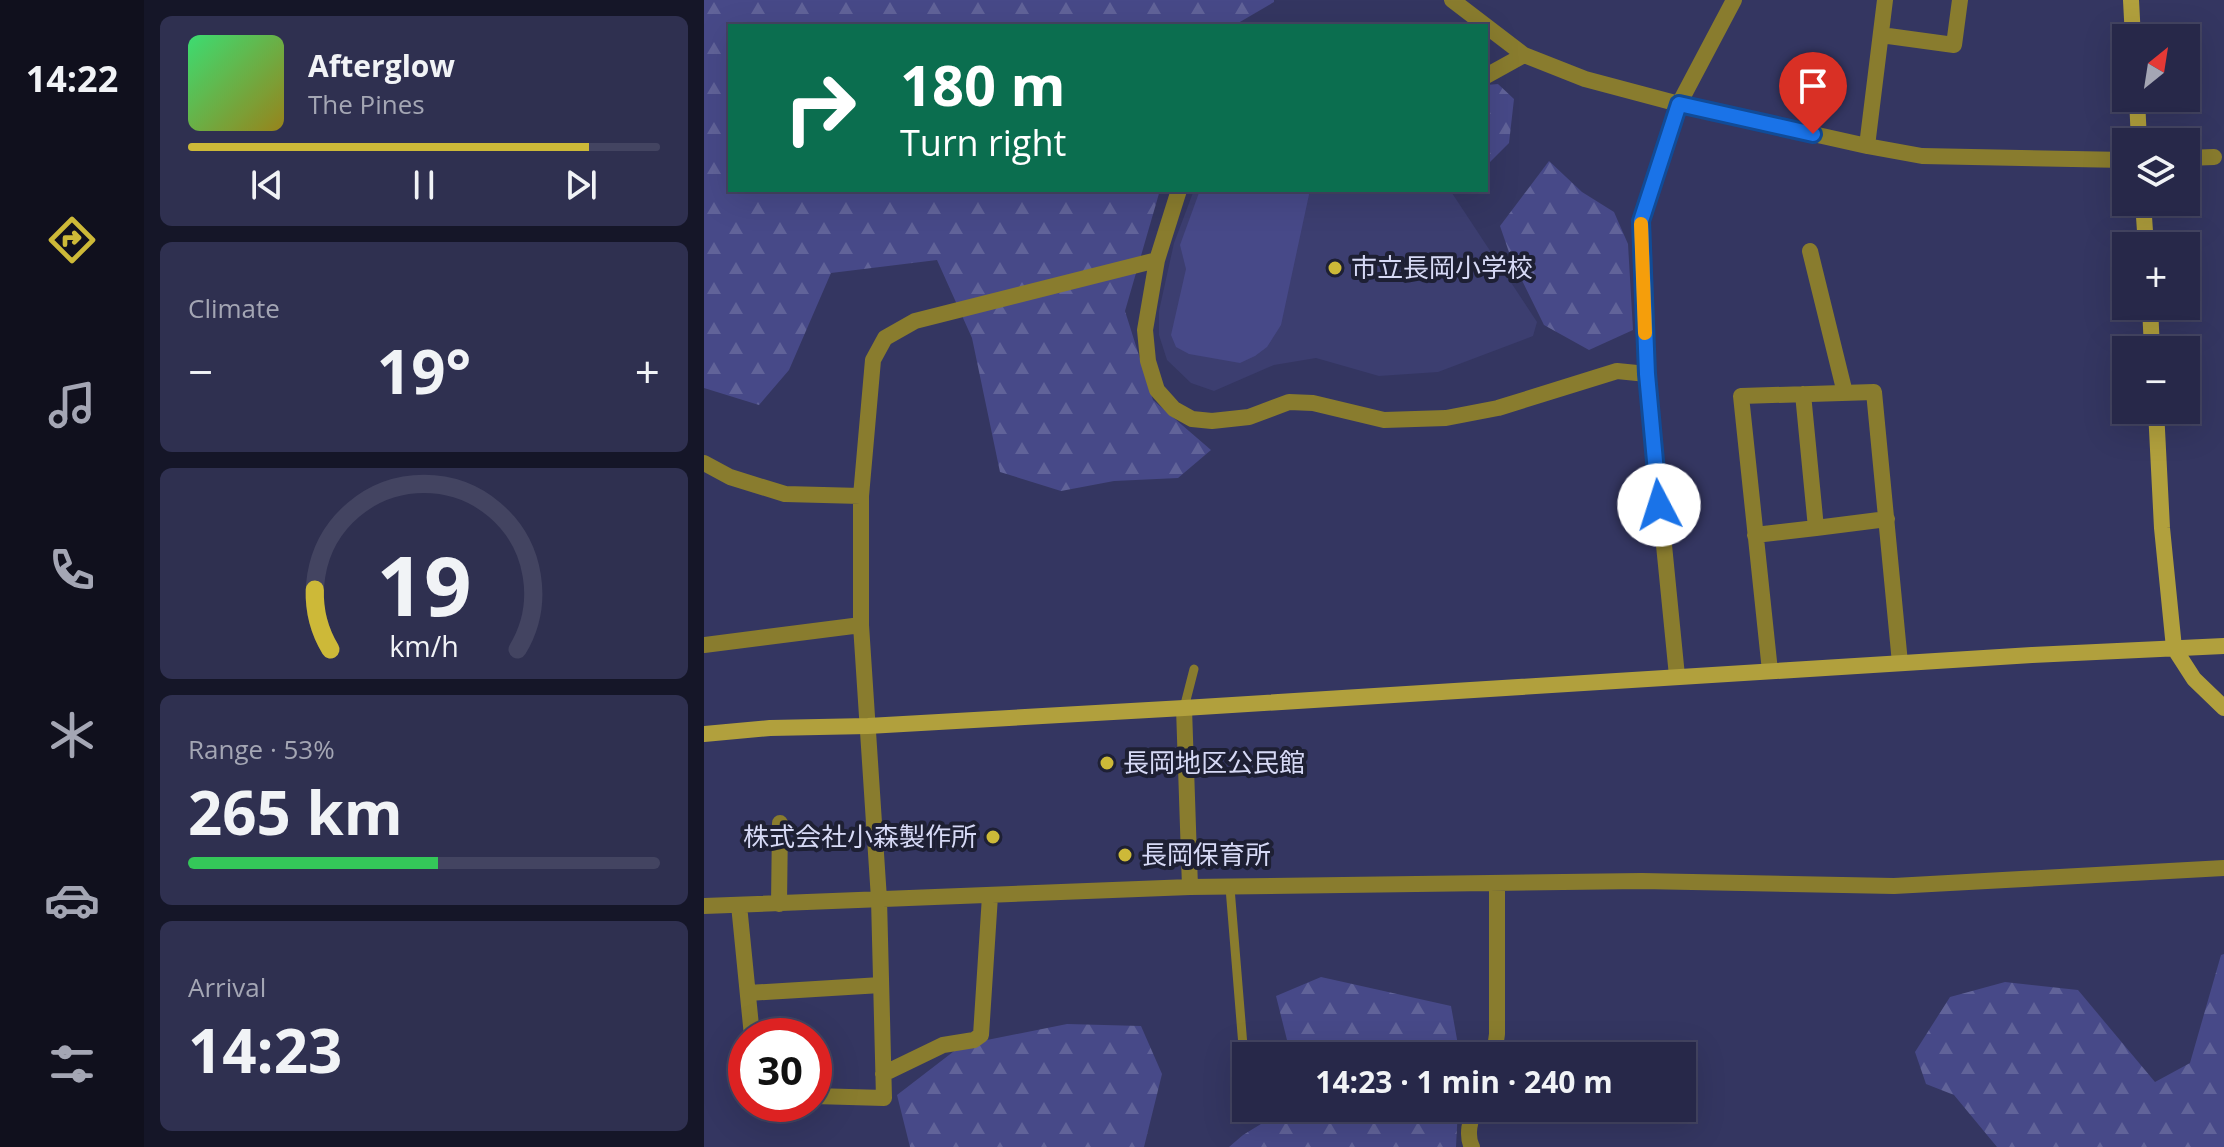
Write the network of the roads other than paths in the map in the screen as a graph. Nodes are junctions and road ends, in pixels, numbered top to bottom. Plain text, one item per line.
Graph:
1 (1452, 0) edge
2 (1734, 0) edge
3 (1885, 0) edge
4 (1960, 0) edge
5 (2131, 0) edge
6 (1483, 24) edge
7 (2132, 24) edge
8 (1488, 28) edge
9 (1881, 35) junction
10 (1524, 55) junction
11 (1488, 75) edge
12 (1679, 104) junction
13 (1867, 146) junction
14 (2214, 157) dead end
15 (2200, 158) edge
16 (2112, 160) edge
17 (1178, 192) edge
18 (1810, 251) dead end
19 (1157, 260) junction
20 (1647, 374) junction
21 (1845, 393) junction
22 (1803, 394) junction
23 (2157, 424) edge
24 (704, 463) edge
25 (861, 496) junction
26 (1887, 519) junction
27 (1816, 528) junction
28 (1755, 535) junction
29 (861, 625) junction
30 (704, 645) edge
31 (2224, 646) edge
32 (2174, 648) junction
33 (1900, 663) junction
34 (1194, 669) dead end
35 (1770, 671) junction
36 (1677, 676) junction
37 (1184, 708) junction
38 (2224, 708) edge
39 (868, 726) junction
40 (704, 734) edge
41 (780, 823) dead end
42 (2224, 868) edge
43 (1497, 884) junction
44 (1190, 887) junction
45 (1230, 888) junction
46 (990, 896) junction
47 (879, 899) junction
48 (779, 904) junction
49 (739, 905) junction
50 (704, 906) edge
51 (881, 985) junction
52 (748, 993) junction
53 (750, 1018) edge
54 (1243, 1042) edge
55 (1496, 1042) edge
56 (883, 1074) junction
57 (832, 1097) edge
58 (1470, 1122) edge
59 (1472, 1147) edge

1 - 6 street
2 - 12 street
3 - 9 street
4 - 9 street
5 - 7 street
8 - 10 street
9 - 13 street
10 - 11 street
10 - 12 street
12 - 13 street
12 - 20 street
13 - 16 street
14 - 15 street
17 - 19 street
18 - 21 street
19 - 20 street
19 - 25 street
20 - 36 street
21 - 22 street
21 - 26 street
22 - 27 street
22 - 28 street
23 - 32 street
24 - 25 street
25 - 29 street
26 - 27 street
26 - 33 street
27 - 28 street
28 - 35 street
29 - 30 street
29 - 39 street
31 - 32 street
32 - 33 street
32 - 38 street
33 - 35 street
34 - 37 lane
35 - 36 street
36 - 37 street
37 - 39 street
37 - 44 street
39 - 40 street
39 - 47 street
41 - 48 street
42 - 43 street
43 - 45 street
43 - 55 street
44 - 45 street
44 - 46 street
45 - 54 lane
46 - 47 street
46 - 56 street
47 - 48 street
47 - 51 street
48 - 49 street
49 - 50 street
49 - 52 street
51 - 52 street
51 - 56 street
52 - 53 street
56 - 57 street
58 - 59 street

